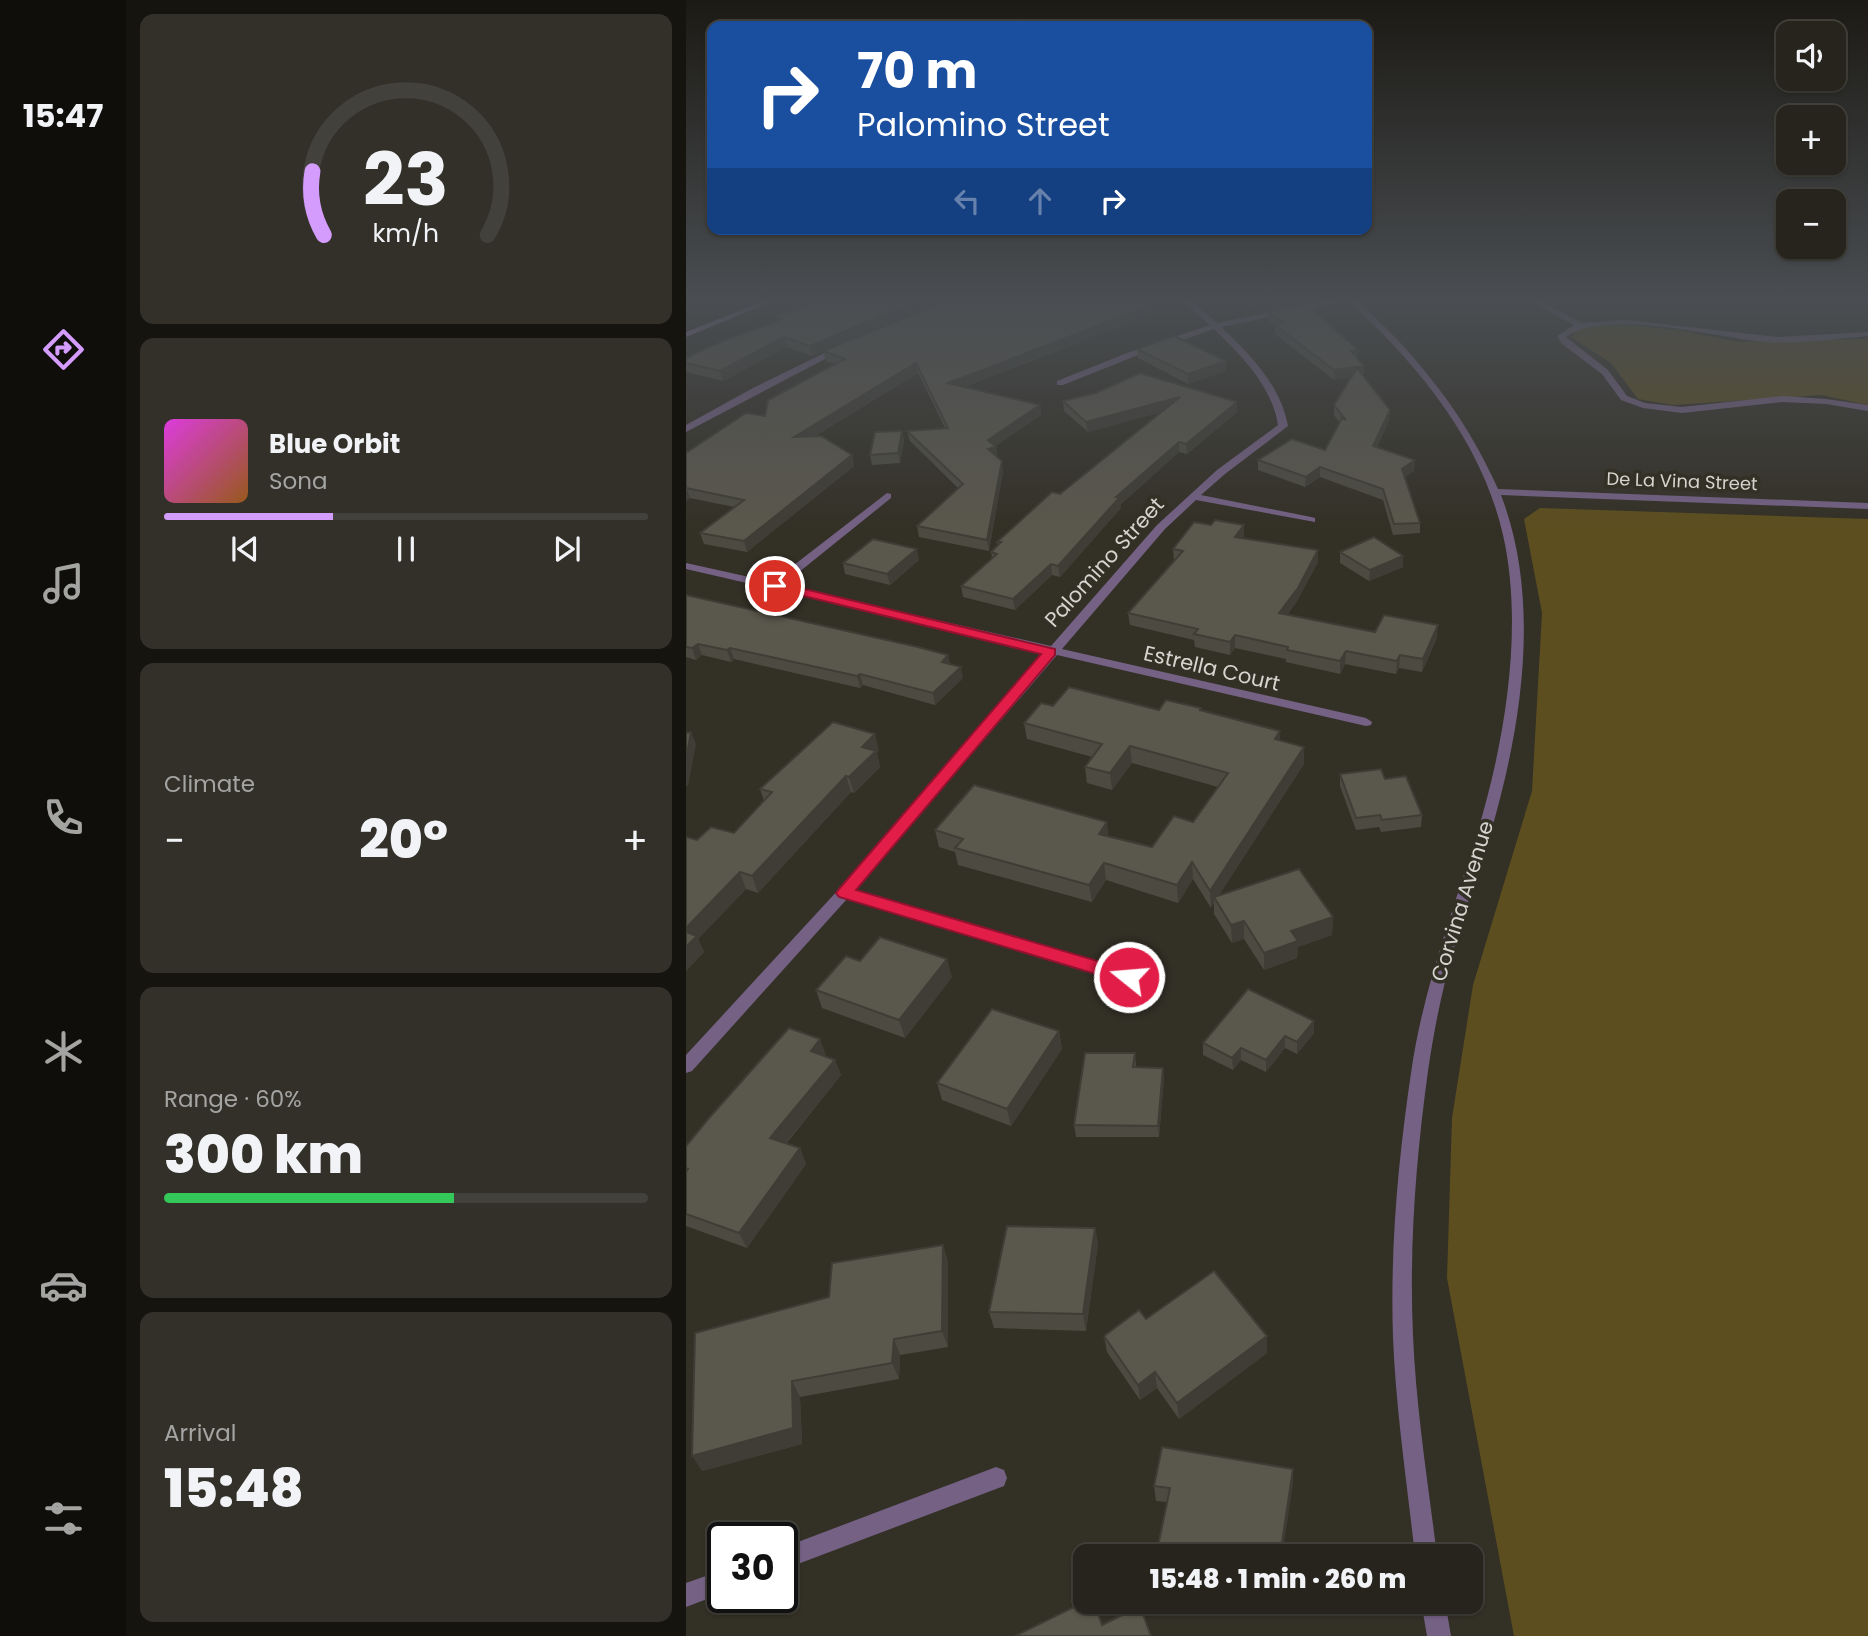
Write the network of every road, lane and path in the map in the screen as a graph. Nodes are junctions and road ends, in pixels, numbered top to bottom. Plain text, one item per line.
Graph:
1 (788, 374) edge
2 (1082, 374) edge
3 (1258, 374) edge
4 (1425, 374) edge
5 (1609, 374) edge
6 (1060, 383) dead end
7 (1868, 408) edge
8 (686, 429) edge
9 (1494, 492) junction
10 (887, 496) dead end
11 (1194, 497) junction
12 (1868, 506) edge
13 (1311, 520) dead end
14 (686, 566) edge
15 (775, 586) junction
16 (1050, 652) junction
17 (1366, 722) dead end
18 (845, 893) junction
19 (1129, 977) dead end
20 (686, 1066) edge
21 (996, 1478) dead end
22 (1425, 1544) edge
23 (798, 1553) edge
24 (707, 1587) edge
25 (686, 1595) edge
26 (1435, 1614) edge
27 (1439, 1636) edge

1 - 8 street
2 - 6 street
3 - 11 street, Palomino Street
4 - 9 street, Corvina Avenue
5 - 7 street
9 - 12 street, De La Vina Street
9 - 22 street, Corvina Avenue
10 - 15 street
11 - 13 street
11 - 16 street, Palomino Street
14 - 15 street, Estrella Court
15 - 16 street, Estrella Court
16 - 17 street, Estrella Court
16 - 18 street, Palomino Street
18 - 19 street
18 - 20 street, Palomino Street
21 - 23 street
24 - 25 street
26 - 27 street

